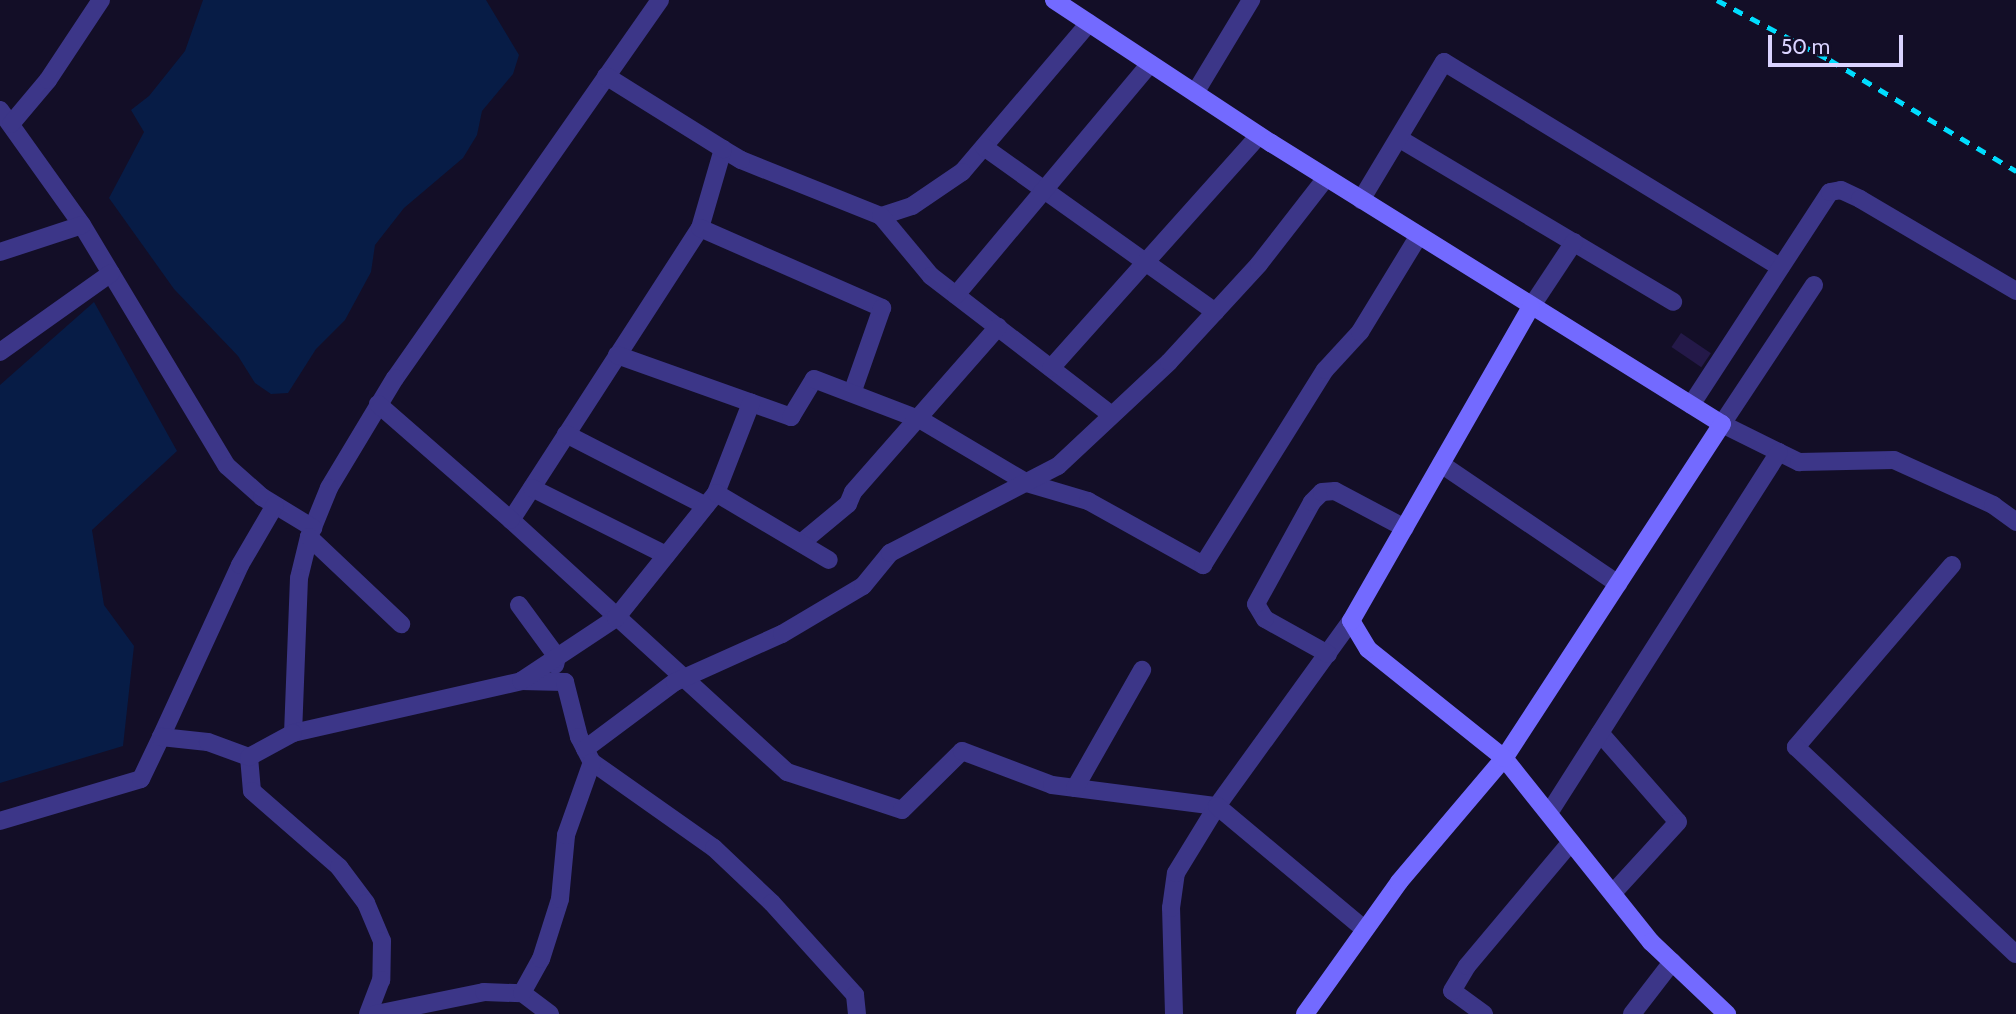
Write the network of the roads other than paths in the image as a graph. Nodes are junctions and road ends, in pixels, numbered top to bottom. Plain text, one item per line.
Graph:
1 (101, 0) edge
2 (660, 0) edge
3 (1054, 0) edge
4 (1251, 0) edge
5 (1089, 23) junction
6 (1150, 64) junction
7 (606, 76) junction
8 (1195, 93) junction
9 (5, 117) edge
10 (1259, 135) junction
11 (1400, 139) junction
12 (984, 147) junction
13 (723, 149) junction
14 (1326, 178) junction
15 (1044, 190) junction
16 (1362, 200) junction
17 (881, 216) junction
18 (82, 225) junction
19 (700, 228) junction
20 (1418, 237) junction
21 (1574, 242) junction
22 (0, 251) edge
23 (1145, 262) junction
24 (1780, 267) junction
25 (111, 273) junction
26 (1814, 285) dead end
27 (2016, 291) edge
28 (956, 295) junction
29 (1673, 302) dead end
30 (1531, 307) junction
31 (1215, 312) junction
32 (998, 327) junction
33 (0, 352) edge
34 (617, 355) junction
35 (1051, 368) junction
36 (852, 393) junction
37 (751, 403) junction
38 (378, 404) junction
39 (1691, 405) junction
40 (1110, 414) junction
41 (921, 420) junction
42 (1722, 424) junction
43 (566, 434) junction
44 (1779, 452) junction
45 (1441, 464) junction
46 (1027, 483) junction
47 (532, 488) junction
48 (711, 500) junction
49 (275, 505) junction
50 (511, 520) junction
51 (2016, 522) edge
52 (1405, 528) junction
53 (311, 533) junction
54 (801, 543) junction
55 (666, 555) junction
56 (829, 560) dead end
57 (1952, 565) dead end
58 (1618, 584) junction
59 (519, 605) dead end
60 (616, 618) junction
61 (1351, 621) junction
62 (401, 624) dead end
63 (1328, 654) junction
64 (557, 657) junction
65 (1142, 670) dead end
66 (681, 679) junction
67 (521, 681) junction
68 (549, 682) junction
69 (293, 733) junction
70 (1601, 733) junction
71 (161, 737) junction
72 (588, 755) junction
73 (249, 757) junction
74 (1504, 758) junction
75 (1075, 788) junction
76 (1217, 806) junction
77 (1549, 813) junction
78 (0, 821) edge
79 (1572, 842) junction
80 (1613, 893) junction
81 (1364, 929) junction
82 (2016, 954) edge
83 (1672, 962) junction
84 (522, 993) junction
85 (368, 1014) edge
86 (376, 1014) edge
87 (550, 1014) edge
88 (856, 1014) edge
89 (1174, 1014) edge
90 (1304, 1014) edge
91 (1484, 1014) edge
92 (1632, 1014) edge
93 (1727, 1014) edge

1 - 9 street
2 - 7 street
3 - 5 street
4 - 8 street
5 - 6 street
5 - 12 street
6 - 8 street
6 - 15 street
7 - 13 street
7 - 38 street
8 - 10 street
9 - 18 street
10 - 14 street
10 - 23 street
11 - 16 street
11 - 21 street
11 - 24 street
12 - 15 street
12 - 17 street
13 - 17 street
13 - 19 street
14 - 16 street
14 - 31 street
15 - 23 street
15 - 28 street
16 - 20 street
17 - 28 street
18 - 22 street
18 - 25 street
19 - 34 street
19 - 36 street
20 - 30 street
20 - 46 street
21 - 29 street
21 - 30 street
23 - 31 street
23 - 35 street
24 - 27 street
24 - 39 street
25 - 33 street
25 - 49 street
26 - 42 street
28 - 32 street
30 - 39 street
30 - 45 street
31 - 40 street
32 - 35 street
32 - 41 street
34 - 37 street
34 - 43 street
35 - 40 street
36 - 37 street
36 - 41 street
37 - 48 street
38 - 50 street
38 - 53 street
39 - 42 street
40 - 46 street
41 - 46 street
41 - 54 street
42 - 44 street
42 - 58 street
43 - 47 street
43 - 48 street
44 - 51 street
44 - 70 street
45 - 52 street
45 - 58 street
46 - 66 street
47 - 50 street
47 - 55 street
48 - 54 street
48 - 55 street
49 - 53 street
49 - 71 street
50 - 60 street
52 - 61 street
52 - 63 street
53 - 62 street
53 - 69 street
54 - 56 street
55 - 60 street
57 - 82 street
58 - 74 street
59 - 64 street
60 - 64 street
60 - 66 street
61 - 63 street
61 - 74 street
63 - 76 street
64 - 67 street
64 - 68 street
65 - 75 street
66 - 72 street
66 - 75 street
67 - 68 street
67 - 69 street
68 - 72 street
69 - 73 street
70 - 77 street
70 - 80 street
71 - 73 street
71 - 78 street
72 - 84 street
72 - 88 street
73 - 85 street
74 - 77 street
74 - 81 street
75 - 76 street
76 - 81 street
76 - 89 street
77 - 79 street
79 - 80 street
79 - 91 street
80 - 83 street
81 - 90 street
83 - 92 street
83 - 93 street
84 - 86 street
84 - 87 street

